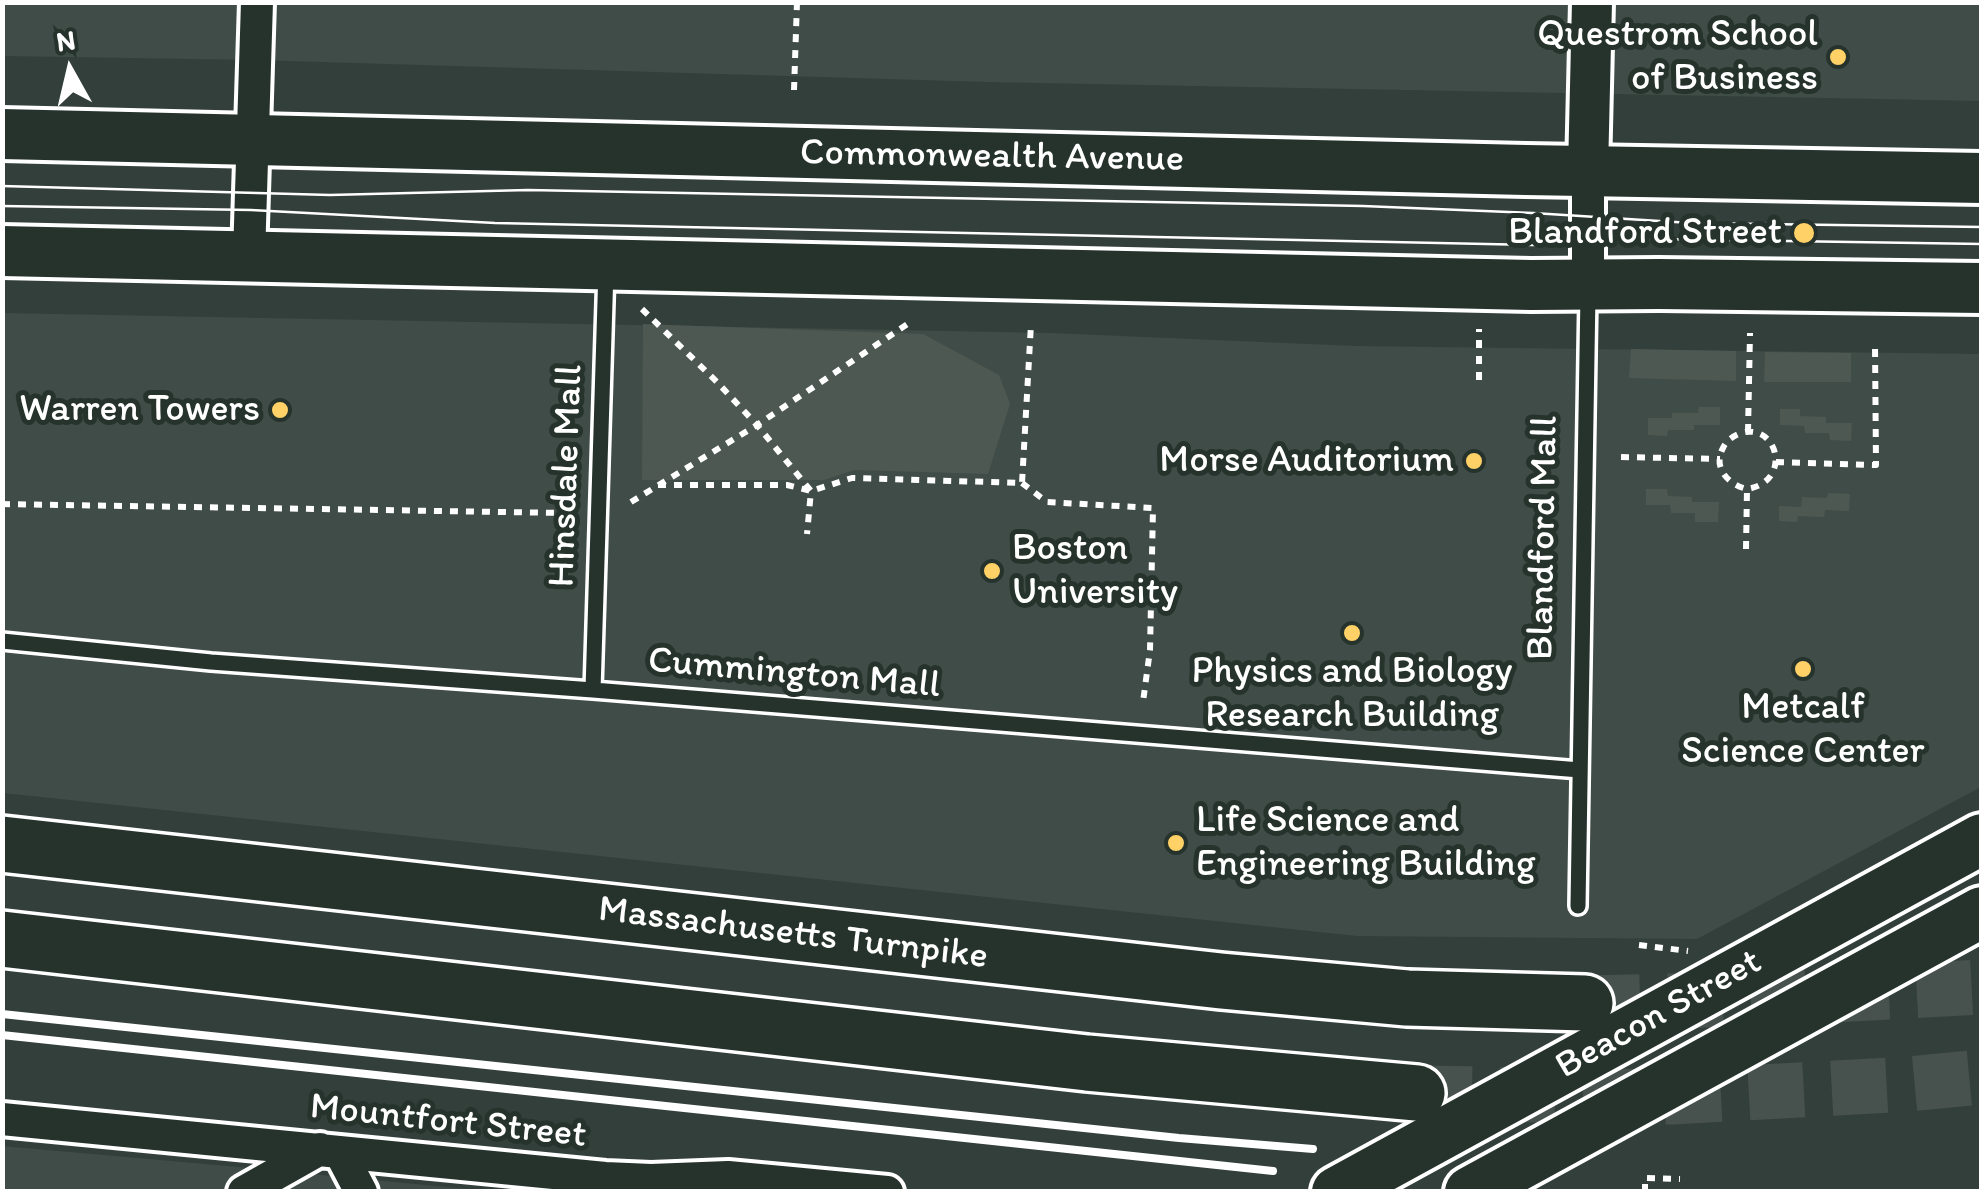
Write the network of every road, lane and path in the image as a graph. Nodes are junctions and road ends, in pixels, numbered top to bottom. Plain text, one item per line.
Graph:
1 (257, 2) edge
2 (797, 2) edge
3 (1592, 2) edge
4 (794, 90) dead end
5 (2, 134) edge
6 (253, 141) junction
7 (1588, 171) junction
8 (1982, 178) edge
9 (2, 251) edge
10 (249, 256) junction
11 (606, 264) junction
12 (1588, 284) junction
13 (1982, 288) edge
14 (642, 309) dead end
15 (909, 323) dead end
16 (1031, 324) dead end
17 (1479, 329) dead end
18 (1750, 332) dead end
19 (1875, 345) dead end
20 (1479, 380) dead end
21 (757, 425) junction
22 (1748, 432) junction
23 (1621, 457) dead end
24 (1720, 459) junction
25 (1776, 462) junction
26 (1022, 483) junction
27 (658, 485) junction
28 (1748, 489) junction
29 (811, 491) junction
30 (631, 502) dead end
31 (2, 504) edge
32 (567, 513) dead end
33 (807, 534) dead end
34 (1746, 548) dead end
35 (2, 642) edge
36 (593, 690) junction
37 (1143, 702) dead end
38 (1580, 770) junction
39 (1982, 839) edge
40 (2, 844) edge
41 (1578, 906) dead end
42 (1982, 912) edge
43 (2, 939) edge
44 (1639, 945) dead end
45 (1683, 951) dead end
46 (1585, 1003) tunnel mouth
47 (1417, 1093) tunnel mouth
48 (2, 1119) edge
49 (330, 1151) junction
50 (1680, 1179) dead end
51 (775, 1186) edge
52 (244, 1192) edge
53 (361, 1192) edge
54 (887, 1192) edge
55 (1337, 1192) edge
56 (1470, 1192) edge
57 (1645, 1192) edge

1 - 6 street
2 - 4 path
3 - 7 street
5 - 6 main road, Commonwealth Avenue
6 - 7 main road, Commonwealth Avenue
6 - 10 street
7 - 8 main road, Commonwealth Avenue
7 - 12 street, Blandford Mall
9 - 10 main road
10 - 11 main road
11 - 12 main road
11 - 36 lane, Hinsdale Mall
12 - 13 main road
12 - 38 lane, Blandford Mall
14 - 21 path
15 - 21 path
16 - 26 path
17 - 20 path
18 - 22 path
19 - 25 path
21 - 27 path
21 - 29 path
22 - 24 path
22 - 25 path
23 - 24 path
24 - 28 path
25 - 28 path
26 - 29 path
26 - 37 path
27 - 29 path
27 - 30 path
28 - 34 path
29 - 33 path
31 - 32 path
35 - 36 lane, Cummington Mall
36 - 38 lane, Cummington Mall
38 - 41 lane, Blandford Mall
39 - 55 main road, Beacon Street
40 - 46 highway, Massachusetts Turnpike
42 - 56 main road, Beacon Street
43 - 47 highway
44 - 45 path
48 - 49 street, Mountfort Street
49 - 51 street, Mountfort Street
49 - 52 street
49 - 53 street
50 - 57 path
51 - 54 street, Mountfort Street

